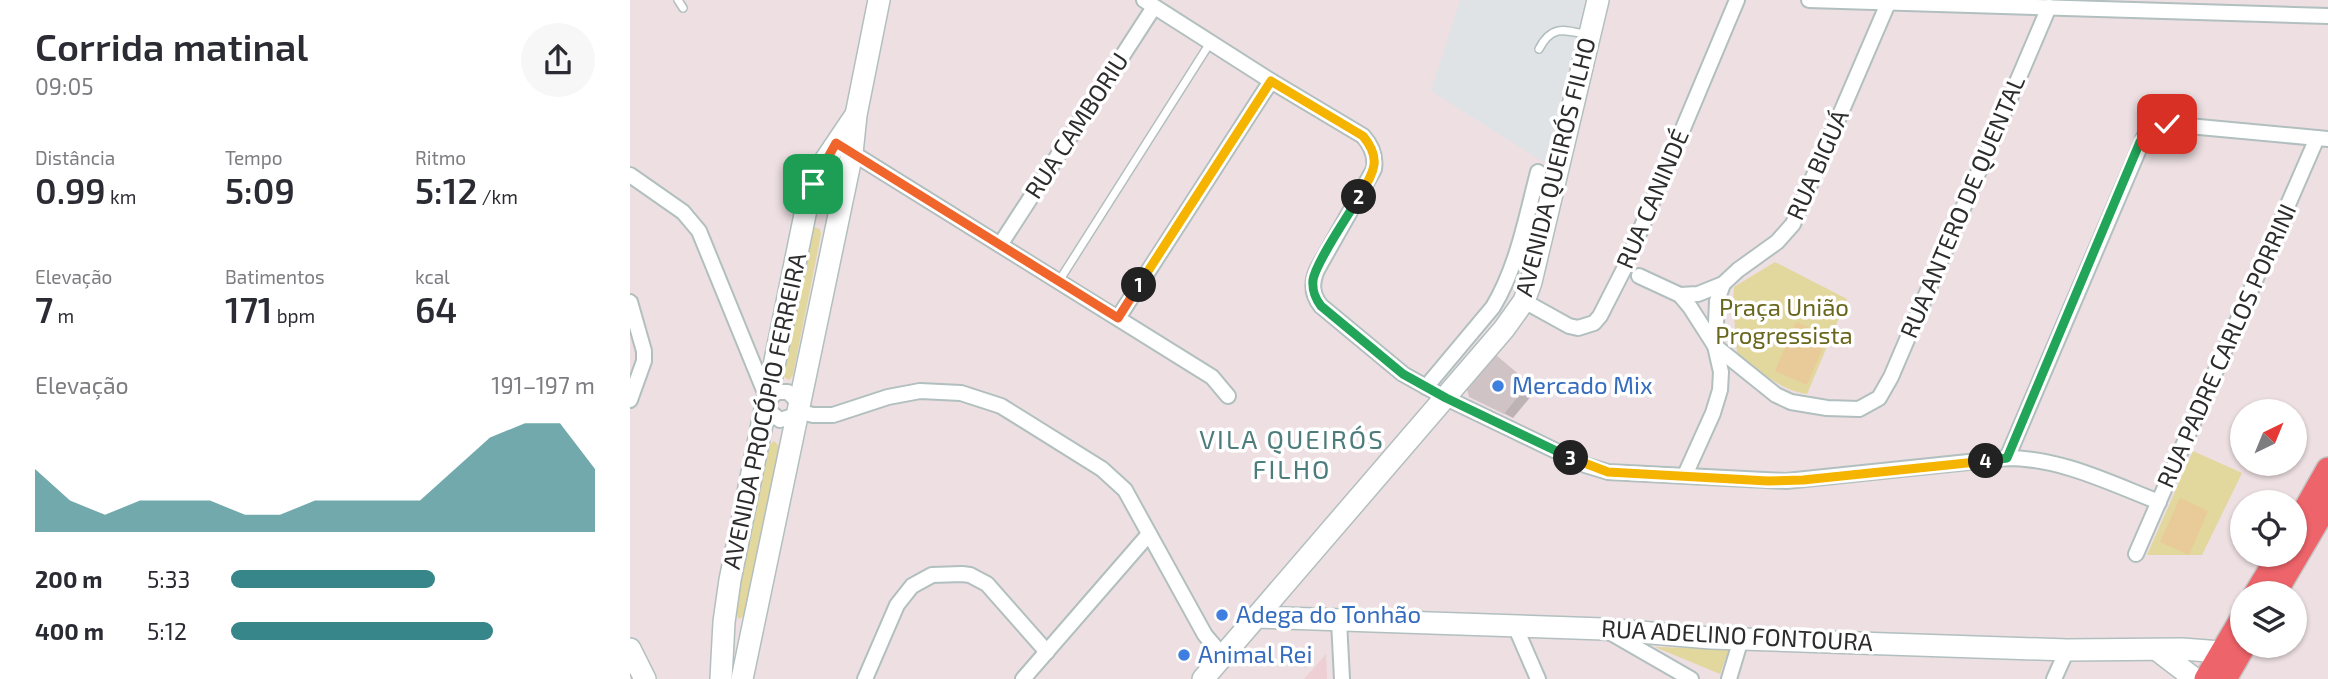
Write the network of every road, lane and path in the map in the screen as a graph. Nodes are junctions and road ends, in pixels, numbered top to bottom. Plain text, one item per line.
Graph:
1 (678, 0) edge
2 (879, 0) edge
3 (1598, 0) edge
4 (1737, 0) edge
5 (1809, 0) edge
6 (1889, 1) edge
7 (1947, 2) edge
8 (1149, 3) edge
9 (2091, 4) edge
10 (2049, 6) junction
11 (683, 8) dead end
12 (2328, 16) edge
13 (1589, 36) junction
14 (1210, 43) junction
15 (1539, 49) dead end
16 (1271, 81) junction
17 (2323, 138) edge
18 (844, 148) junction
19 (1538, 172) dead end
20 (630, 175) edge
21 (1000, 245) junction
22 (1639, 276) dead end
23 (1059, 281) junction
24 (1723, 284) junction
25 (1680, 295) junction
26 (1524, 301) junction
27 (630, 302) edge
28 (1118, 318) junction
29 (1715, 346) junction
30 (1426, 387) junction
31 (1228, 396) dead end
32 (1446, 398) junction
33 (630, 400) edge
34 (768, 400) junction
35 (797, 411) junction
36 (2007, 458) junction
37 (2328, 469) edge
38 (1685, 475) junction
39 (2159, 502) junction
40 (2328, 503) edge
41 (2307, 506) edge
42 (1149, 534) junction
43 (2136, 554) dead end
44 (2282, 581) edge
45 (1280, 589) junction
46 (1256, 617) junction
47 (1316, 620) junction
48 (1339, 621) junction
49 (1515, 626) junction
50 (1603, 629) junction
51 (1741, 639) junction
52 (630, 649) edge
53 (2067, 650) junction
54 (2157, 650) junction
55 (1047, 652) junction
56 (2230, 652) edge
57 (1223, 656) junction
58 (2230, 656) edge
59 (2232, 658) edge
60 (645, 679) edge
61 (721, 679) edge
62 (742, 679) edge
63 (865, 679) edge
64 (1023, 679) edge
65 (1203, 679) edge
66 (1342, 679) edge
67 (1538, 679) edge
68 (1691, 679) edge
69 (1729, 679) edge
70 (2054, 679) edge
71 (2195, 679) edge
72 (2206, 679) edge
73 (2225, 679) edge

1 - 11 lane
2 - 18 street, AVENIDA PROCÓPIO FERREIRA
3 - 13 street, AVENIDA QUEIRÓS FILHO
4 - 26 street, RUA CANINDÉ
5 - 6 street
6 - 7 street
6 - 24 street, RUA BIGUÁ
7 - 10 street
8 - 14 street
8 - 21 street, RUA CAMBORIU
9 - 10 street
9 - 12 street
10 - 29 street, RUA ANTERO DE QUENTAL
13 - 15 lane
13 - 26 street, AVENIDA QUEIRÓS FILHO
14 - 16 street
14 - 23 lane
16 - 28 street
16 - 30 street
17 - 36 street
17 - 39 street, RUA PADRE CARLOS PORRINI
18 - 21 street
18 - 34 street, AVENIDA PROCÓPIO FERREIRA
18 - 35 street, AVENIDA PROCÓPIO FERREIRA
19 - 30 street, AVENIDA QUEIRÓS FILHO
20 - 34 street
21 - 23 street
22 - 25 street
23 - 28 street
24 - 25 street
24 - 29 street
25 - 29 street
26 - 32 street, AVENIDA QUEIRÓS FILHO
27 - 33 street
28 - 31 street
29 - 38 street
30 - 32 street
32 - 38 street
32 - 45 street, AVENIDA QUEIRÓS FILHO
34 - 35 street
34 - 35 street
34 - 61 street, AVENIDA PROCÓPIO FERREIRA
35 - 42 street
35 - 62 street, AVENIDA PROCÓPIO FERREIRA
36 - 38 street
36 - 39 street
37 - 41 main road
39 - 43 street, RUA PADRE CARLOS PORRINI
40 - 44 main road
42 - 55 street
42 - 57 street
45 - 46 street, AVENIDA QUEIRÓS FILHO
45 - 47 street
46 - 47 street, RUA ADELINO FONTOURA
46 - 57 street, AVENIDA QUEIRÓS FILHO
47 - 48 street, RUA ADELINO FONTOURA
48 - 49 street, RUA ADELINO FONTOURA
48 - 66 street
49 - 50 street, RUA ADELINO FONTOURA
49 - 67 street
50 - 51 street, RUA ADELINO FONTOURA
50 - 68 street
51 - 53 street, RUA ADELINO FONTOURA
51 - 69 street
52 - 60 street
53 - 54 street, RUA ADELINO FONTOURA
53 - 70 street
54 - 56 street, RUA ADELINO FONTOURA
54 - 71 street
55 - 63 street
55 - 64 street
57 - 65 street, AVENIDA QUEIRÓS FILHO
58 - 72 main road
59 - 73 main road

